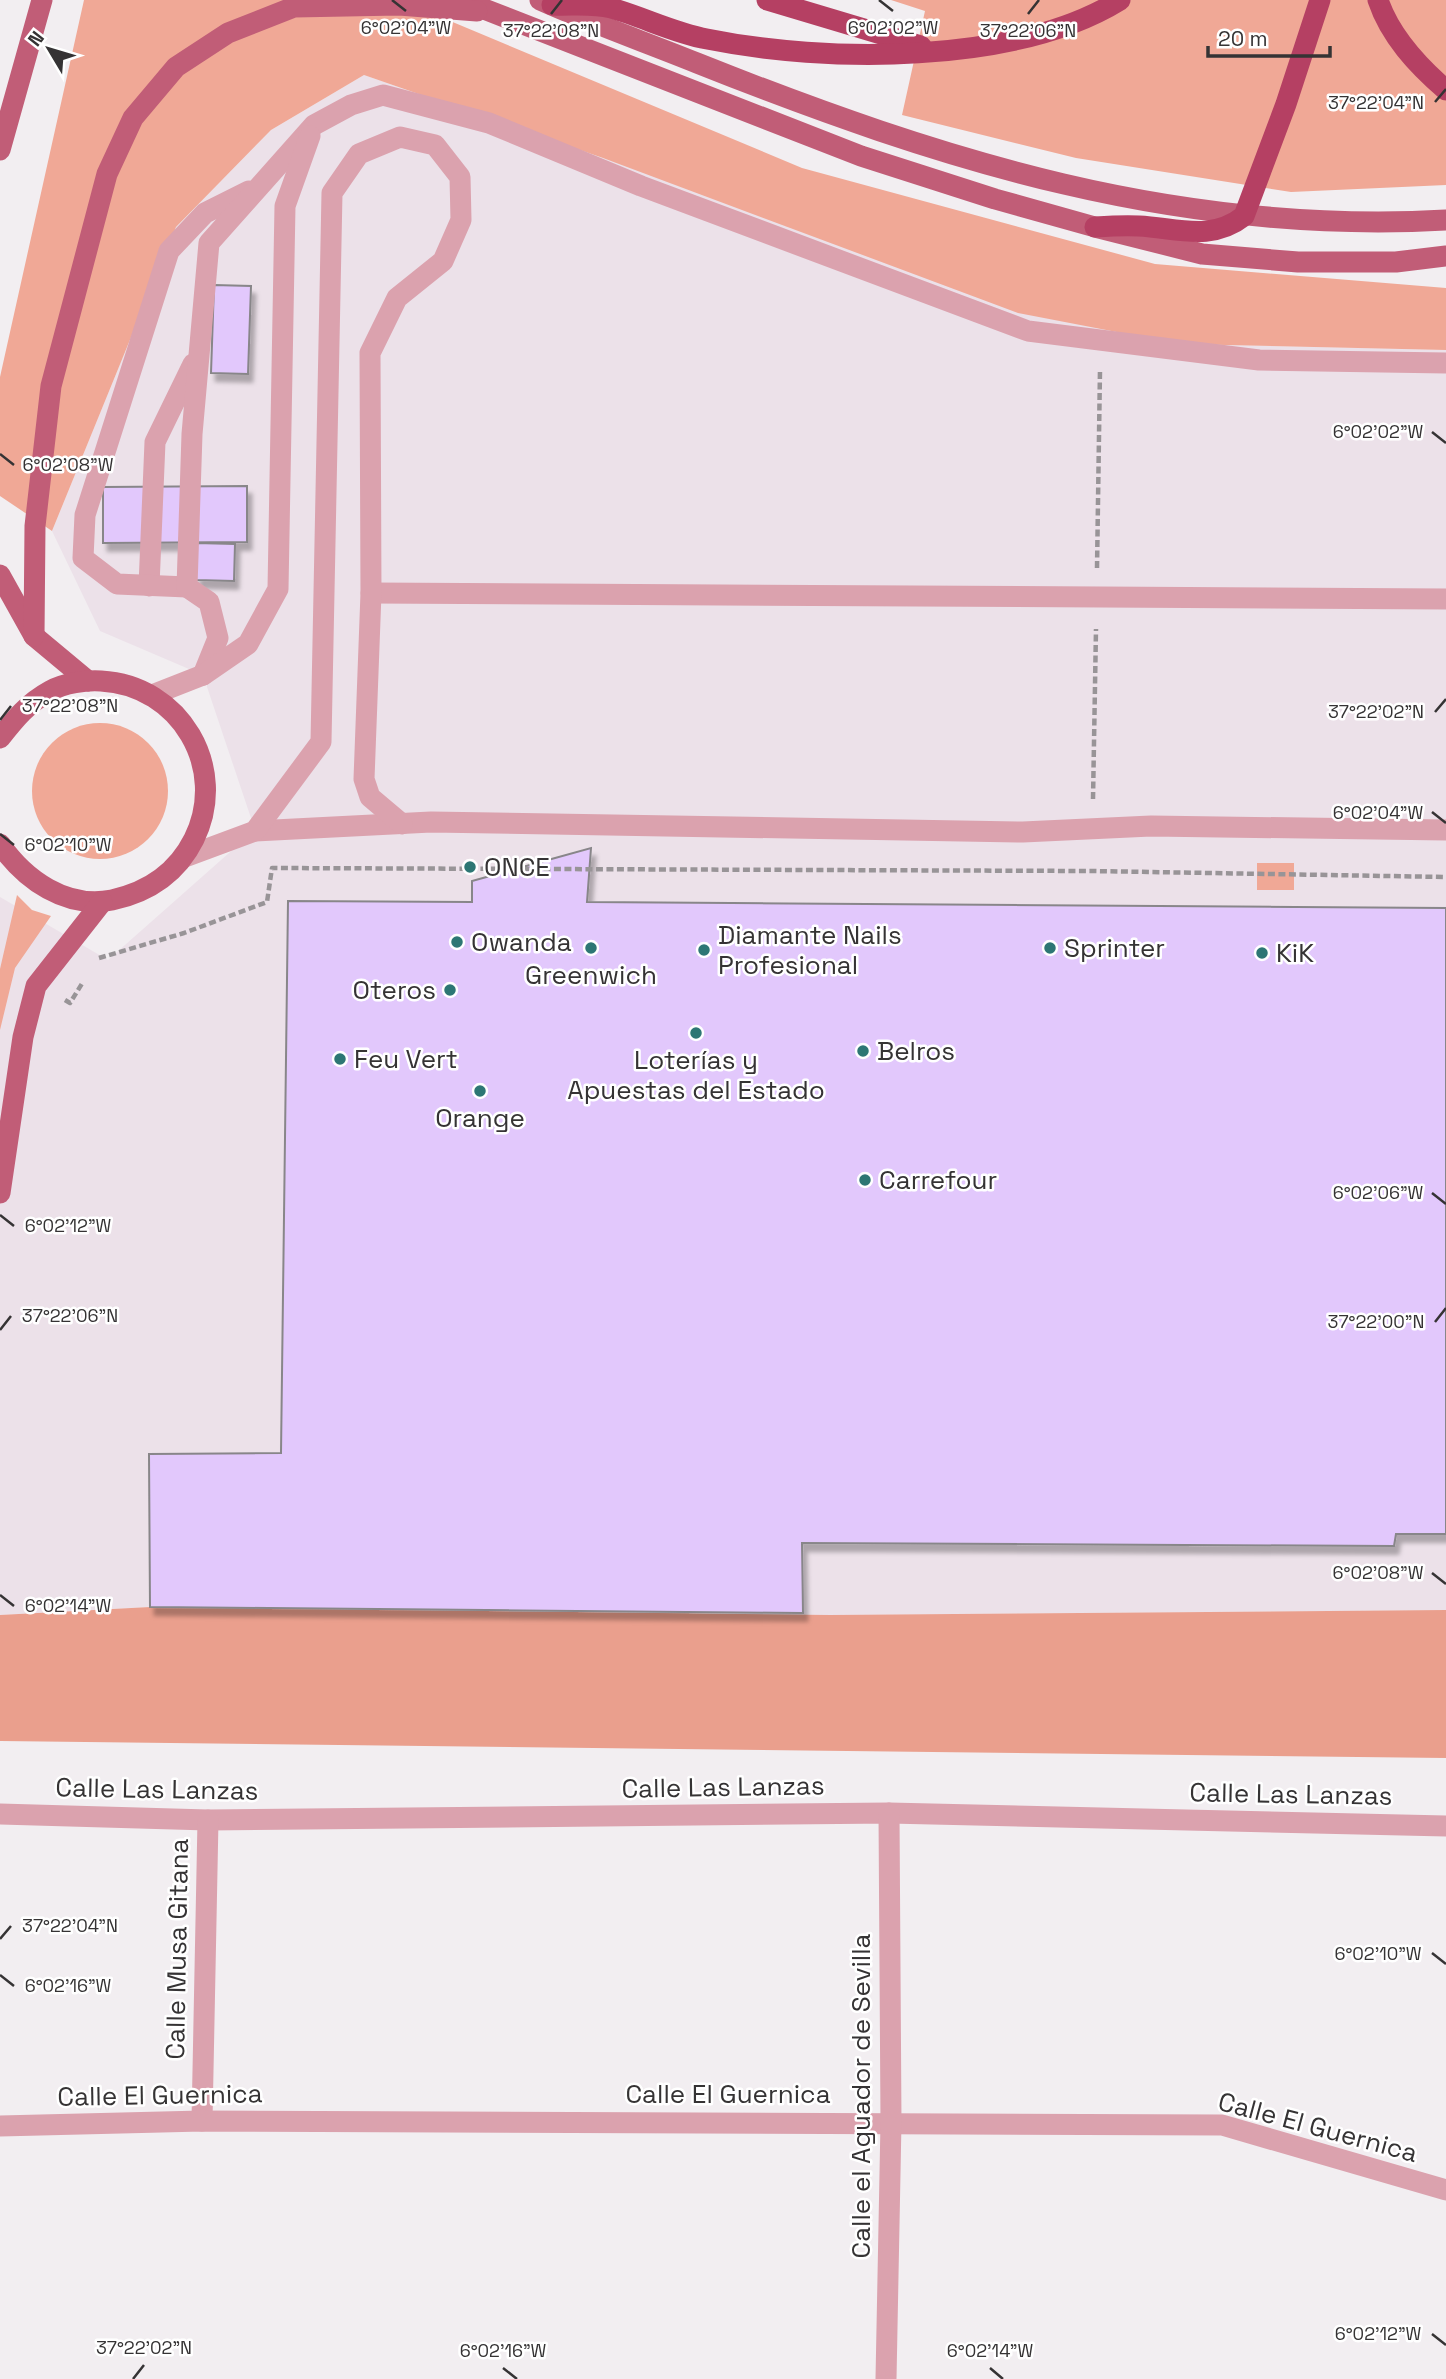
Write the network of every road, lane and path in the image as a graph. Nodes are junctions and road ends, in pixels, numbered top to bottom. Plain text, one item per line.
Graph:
1 (42, 0) edge
2 (461, 0) edge
3 (767, 0) edge
4 (1120, 0) edge
5 (1320, 0) edge
6 (1378, 0) edge
7 (546, 3) edge
8 (491, 12) junction
9 (940, 51) junction
10 (1446, 90) edge
11 (314, 125) junction
12 (0, 150) edge
13 (260, 185) junction
14 (1244, 216) junction
15 (1446, 220) edge
16 (1095, 227) junction
17 (1446, 256) edge
18 (199, 353) junction
19 (1446, 363) edge
20 (0, 575) edge
21 (149, 586) junction
22 (187, 587) junction
23 (370, 593) junction
24 (1446, 599) edge
25 (34, 636) junction
26 (203, 675) junction
27 (88, 681) junction
28 (152, 695) junction
29 (0, 738) edge
30 (402, 824) junction
31 (1446, 830) edge
32 (256, 831) junction
33 (0, 844) edge
34 (185, 857) junction
35 (1446, 877) edge
36 (102, 902) junction
37 (91, 969) dead end
38 (84, 980) dead end
39 (36, 986) junction
40 (0, 1193) edge
41 (889, 1813) junction
42 (0, 1814) edge
43 (208, 1820) junction
44 (1446, 1826) edge
45 (202, 2121) junction
46 (891, 2122) junction
47 (0, 2126) edge
48 (1446, 2190) edge
49 (886, 2379) edge

1 - 12 main road
2 - 8 main road
3 - 9 highway
4 - 9 highway
5 - 14 highway
6 - 10 highway
7 - 9 highway
7 - 14 main road
8 - 16 main road
8 - 25 main road
11 - 13 street
11 - 19 street
11 - 26 street
13 - 18 street
13 - 21 street
14 - 15 main road
14 - 16 highway
16 - 17 main road
18 - 21 street
18 - 22 street
20 - 25 main road
21 - 22 street
22 - 26 street
23 - 24 street
23 - 30 street
23 - 32 street
25 - 27 main road
26 - 28 street
27 - 28 main road
27 - 29 main road
28 - 34 main road
30 - 31 street
30 - 32 street
32 - 34 street
33 - 36 main road
34 - 36 main road
35 - 37 path
36 - 39 main road
38 - 39 path
39 - 40 main road
41 - 43 street, Calle Las Lanzas
41 - 44 street, Calle Las Lanzas
41 - 46 street, Calle el Aguador de Sevilla
42 - 43 street, Calle Las Lanzas
43 - 45 street, Calle Musa Gitana
45 - 46 street, Calle El Guernica
45 - 47 street, Calle El Guernica
46 - 48 street, Calle El Guernica
46 - 49 street, Calle el Aguador de Sevilla

